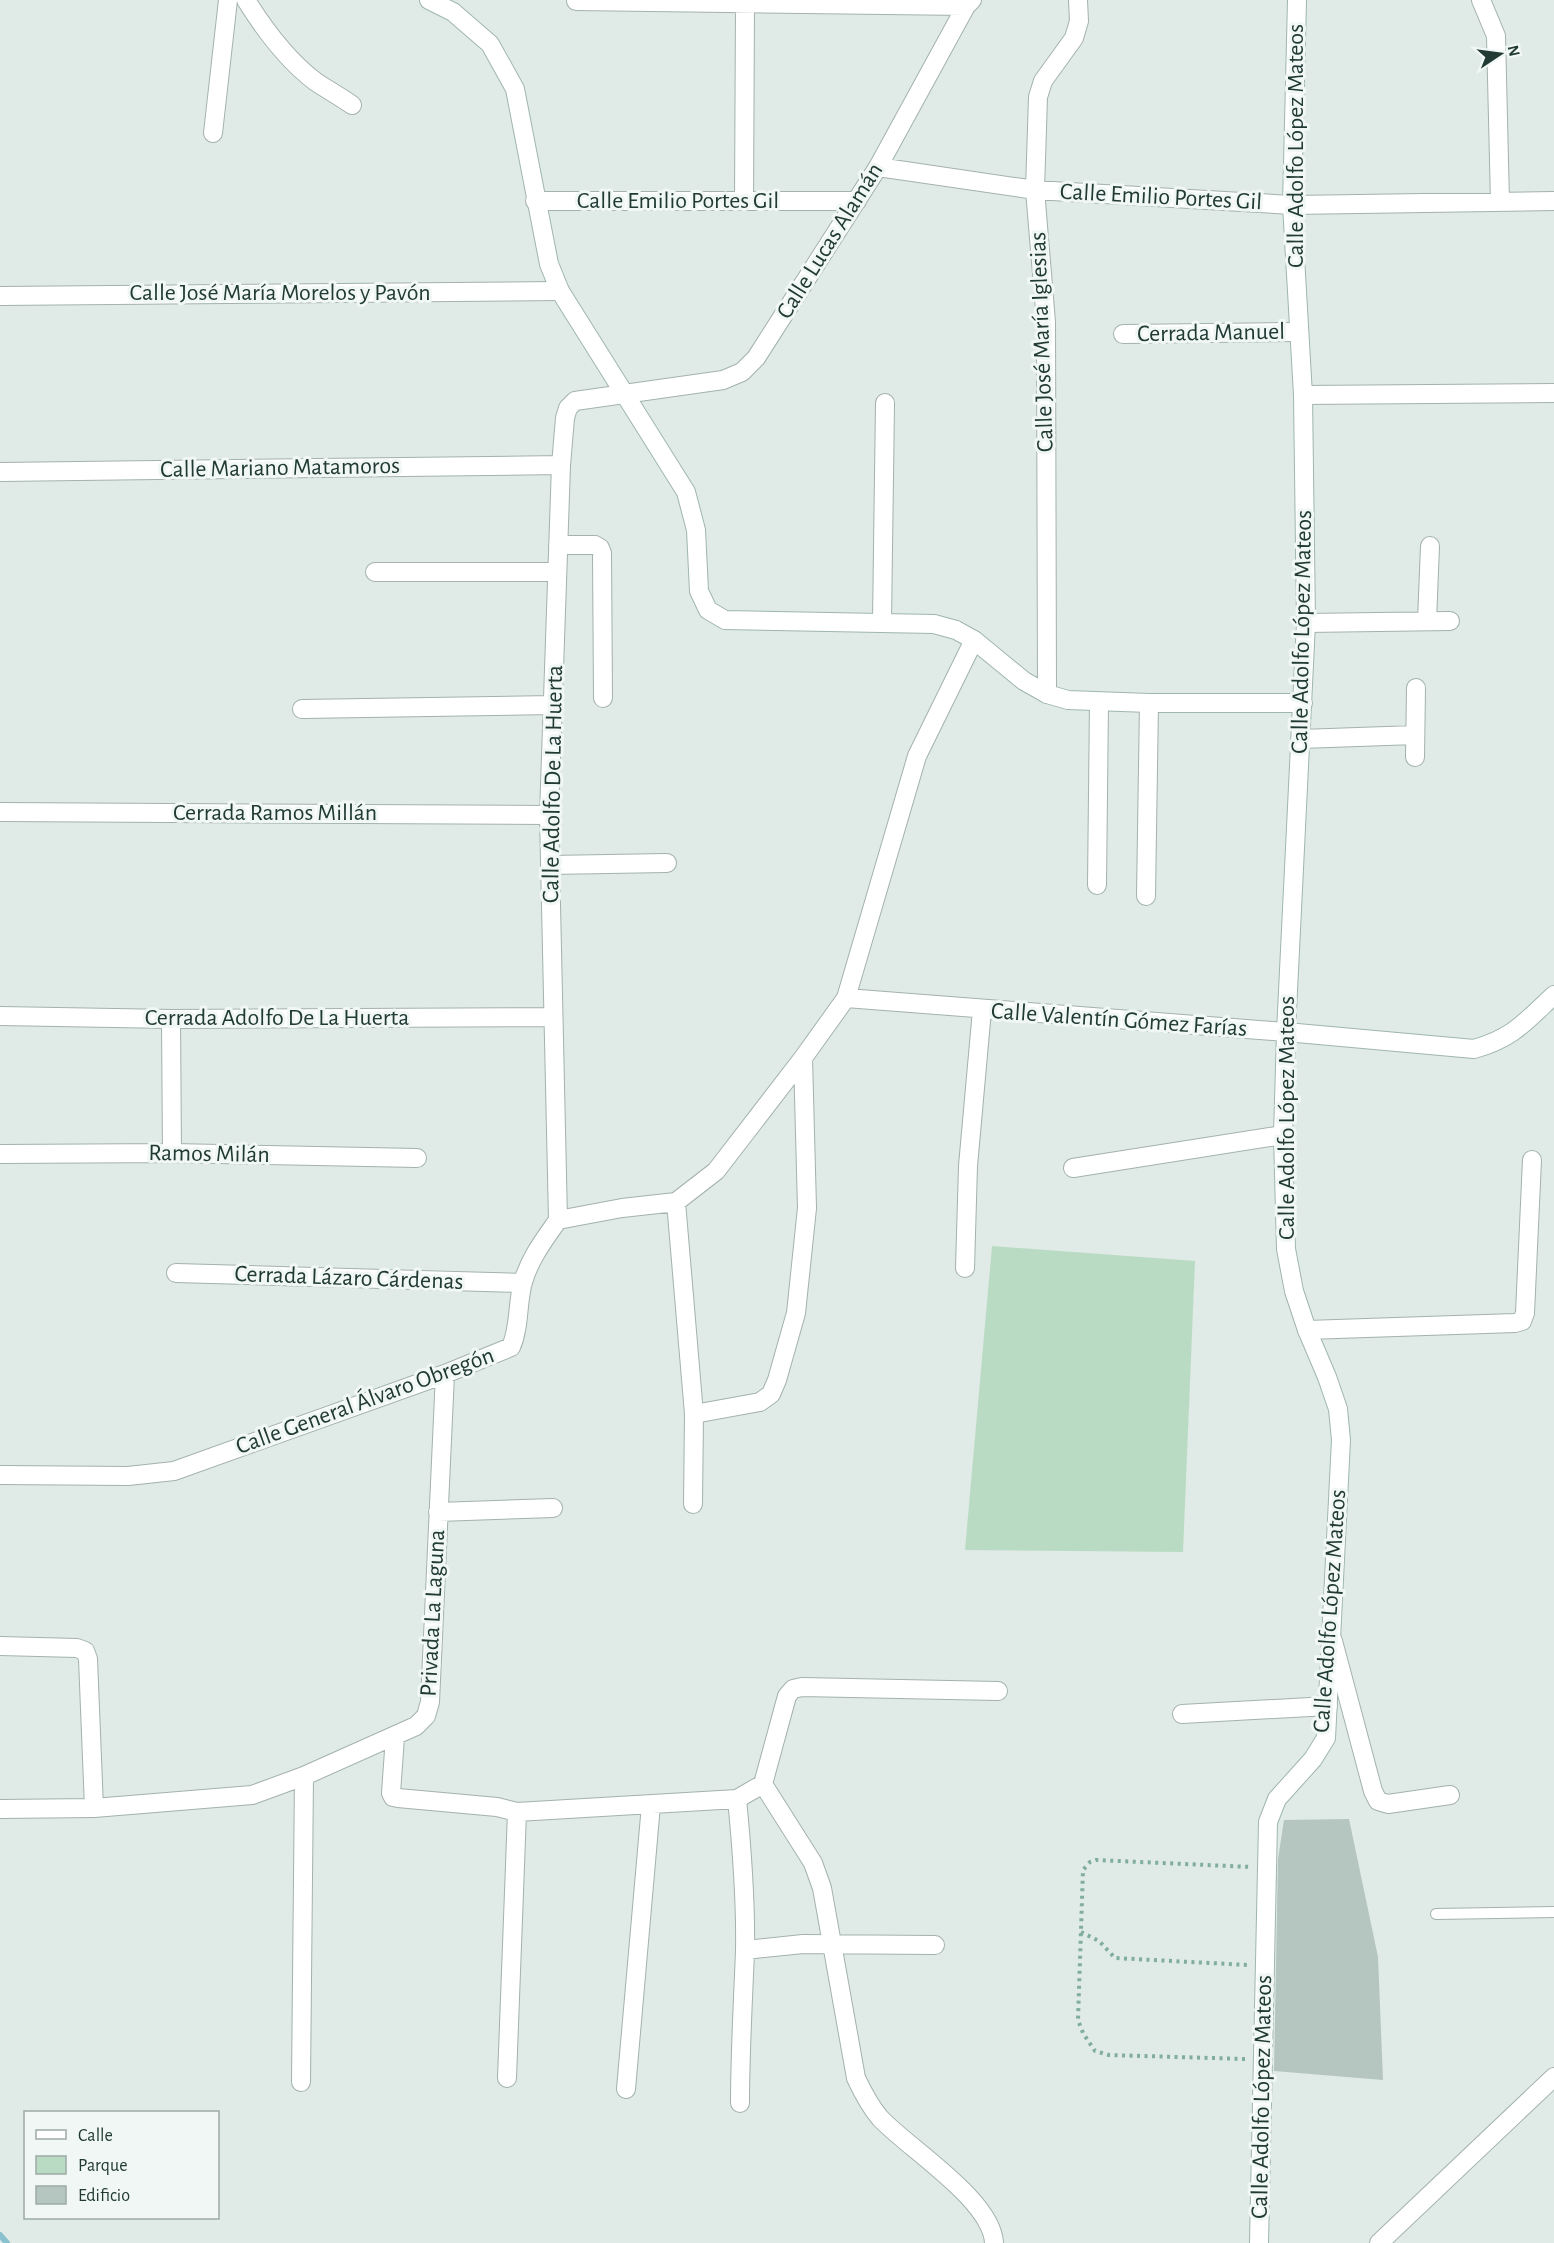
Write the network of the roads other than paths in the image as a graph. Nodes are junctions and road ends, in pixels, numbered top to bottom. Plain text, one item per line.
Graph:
1 (228, 0) edge
2 (246, 0) edge
3 (429, 0) edge
4 (1078, 0) edge
5 (1297, 0) edge
6 (1481, 0) edge
7 (576, 1) edge
8 (969, 3) edge
9 (745, 4) junction
10 (352, 105) dead end
11 (213, 133) dead end
12 (878, 167) junction
13 (1035, 190) junction
14 (535, 201) junction
15 (744, 201) junction
16 (857, 201) junction
17 (1554, 201) edge
18 (1500, 202) junction
19 (1292, 205) junction
20 (560, 291) junction
21 (0, 296) edge
22 (1298, 332) junction
23 (1123, 334) dead end
24 (1554, 393) edge
25 (624, 394) junction
26 (1303, 395) junction
27 (885, 403) dead end
28 (561, 465) junction
29 (0, 472) edge
30 (558, 545) junction
31 (1430, 546) dead end
32 (375, 572) dead end
33 (557, 572) junction
34 (1427, 621) junction
35 (1450, 621) dead end
36 (882, 622) junction
37 (1306, 623) junction
38 (974, 640) junction
39 (1416, 688) dead end
40 (1047, 694) junction
41 (603, 698) dead end
42 (1099, 702) junction
43 (1149, 703) junction
44 (1303, 703) junction
45 (554, 705) junction
46 (302, 709) dead end
47 (1415, 735) junction
48 (1301, 739) junction
49 (1415, 757) dead end
50 (0, 812) edge
51 (549, 815) junction
52 (667, 864) dead end
53 (550, 865) junction
54 (1096, 885) dead end
55 (1146, 896) dead end
56 (1554, 995) edge
57 (846, 998) junction
58 (982, 1010) junction
59 (0, 1016) edge
60 (553, 1017) junction
61 (171, 1019) junction
62 (1286, 1032) junction
63 (803, 1058) junction
64 (1283, 1135) junction
65 (172, 1153) junction
66 (0, 1154) edge
67 (417, 1158) dead end
68 (1532, 1160) dead end
69 (1073, 1168) dead end
70 (676, 1202) junction
71 (558, 1220) junction
72 (965, 1268) dead end
73 (176, 1273) dead end
74 (523, 1283) junction
75 (1306, 1330) junction
76 (445, 1374) junction
77 (694, 1414) junction
78 (0, 1475) edge
79 (693, 1504) dead end
80 (553, 1508) dead end
81 (438, 1512) junction
82 (1332, 1636) junction
83 (0, 1646) edge
84 (998, 1691) dead end
85 (1328, 1706) junction
86 (1182, 1714) dead end
87 (395, 1737) junction
88 (304, 1776) junction
89 (763, 1784) junction
90 (1450, 1795) dead end
91 (737, 1799) junction
92 (651, 1805) junction
93 (94, 1808) junction
94 (0, 1809) edge
95 (517, 1812) junction
96 (1554, 1912) edge
97 (1436, 1914) dead end
98 (832, 1944) junction
99 (935, 1945) dead end
100 (745, 1950) junction
101 (1554, 2077) edge
102 (507, 2078) dead end
103 (301, 2082) dead end
104 (626, 2090) dead end
105 (740, 2103) dead end
106 (994, 2243) edge
107 (1259, 2243) edge
108 (1379, 2243) edge

1 - 11 street
2 - 10 street
3 - 14 street
4 - 13 street, Calle José María Iglesias
5 - 19 street, Calle Adolfo López Mateos
6 - 18 street
7 - 9 street
8 - 9 street
8 - 12 street, Calle Lucas Alamán
9 - 15 street
12 - 13 street, Calle Emilio Portes Gil
12 - 16 street, Calle Lucas Alamán
13 - 19 street, Calle Emilio Portes Gil
13 - 40 street, Calle José María Iglesias
14 - 15 street, Calle Emilio Portes Gil
14 - 20 street
15 - 16 street, Calle Emilio Portes Gil
16 - 25 street, Calle Lucas Alamán
17 - 18 street, Calle Emilio Portes Gil
18 - 19 street, Calle Emilio Portes Gil
19 - 22 street, Calle Adolfo López Mateos
20 - 21 street, Calle José María Morelos y Pavón
20 - 25 street
22 - 23 street, Cerrada Manuel
22 - 26 street, Calle Adolfo López Mateos
24 - 26 street
25 - 28 street, Calle Adolfo De La Huerta
25 - 36 street
26 - 37 street, Calle Adolfo López Mateos
27 - 36 street
28 - 29 street, Calle Mariano Matamoros
28 - 30 street, Calle Adolfo De La Huerta
30 - 33 street, Calle Adolfo De La Huerta
30 - 41 street
31 - 34 street
32 - 33 street
33 - 45 street, Calle Adolfo De La Huerta
34 - 35 street
34 - 37 street
36 - 38 street
37 - 44 street, Calle Adolfo López Mateos
38 - 40 street
38 - 57 street
39 - 47 street
40 - 42 street
42 - 43 street
42 - 54 street
43 - 44 street
43 - 55 street
44 - 48 street, Calle Adolfo López Mateos
45 - 46 street
45 - 51 street, Calle Adolfo De La Huerta
47 - 48 street
47 - 49 street
48 - 62 street, Calle Adolfo López Mateos
50 - 51 street, Cerrada Ramos Millán
51 - 53 street, Calle Adolfo De La Huerta
52 - 53 street
53 - 60 street, Calle Adolfo De La Huerta
56 - 62 street, Calle Valentín Gómez Farías
57 - 58 street, Calle Valentín Gómez Farías
57 - 63 street
58 - 62 street, Calle Valentín Gómez Farías
58 - 72 street
59 - 61 street, Cerrada Adolfo De La Huerta
60 - 61 street, Cerrada Adolfo De La Huerta
60 - 71 street, Calle Adolfo De La Huerta
61 - 65 street
62 - 64 street, Calle Adolfo López Mateos
63 - 70 street
63 - 77 street
64 - 69 street
64 - 75 street, Calle Adolfo López Mateos
65 - 66 street, Ramos Milán
65 - 67 street, Ramos Milán
68 - 75 street
70 - 71 street
70 - 77 street
71 - 74 street, Calle General Álvaro Obregón
73 - 74 street, Cerrada Lázaro Cárdenas
74 - 76 street, Calle General Álvaro Obregón
75 - 82 street, Calle Adolfo López Mateos
76 - 78 street, Calle General Álvaro Obregón
76 - 81 street, Privada La Laguna
77 - 79 street
80 - 81 street
81 - 87 street, Privada La Laguna
82 - 85 street, Calle Adolfo López Mateos
82 - 90 street
83 - 93 street
84 - 89 street
85 - 86 street
85 - 107 street, Calle Adolfo López Mateos
87 - 88 street, Privada La Laguna
87 - 95 street
88 - 93 street, Privada La Laguna
88 - 103 street
89 - 91 street
89 - 98 street
91 - 92 street
91 - 100 street
92 - 95 street
92 - 104 street
93 - 94 street, Privada La Laguna
95 - 102 street
96 - 97 lane
98 - 99 street
98 - 100 street
98 - 106 street
100 - 105 street
101 - 108 street

